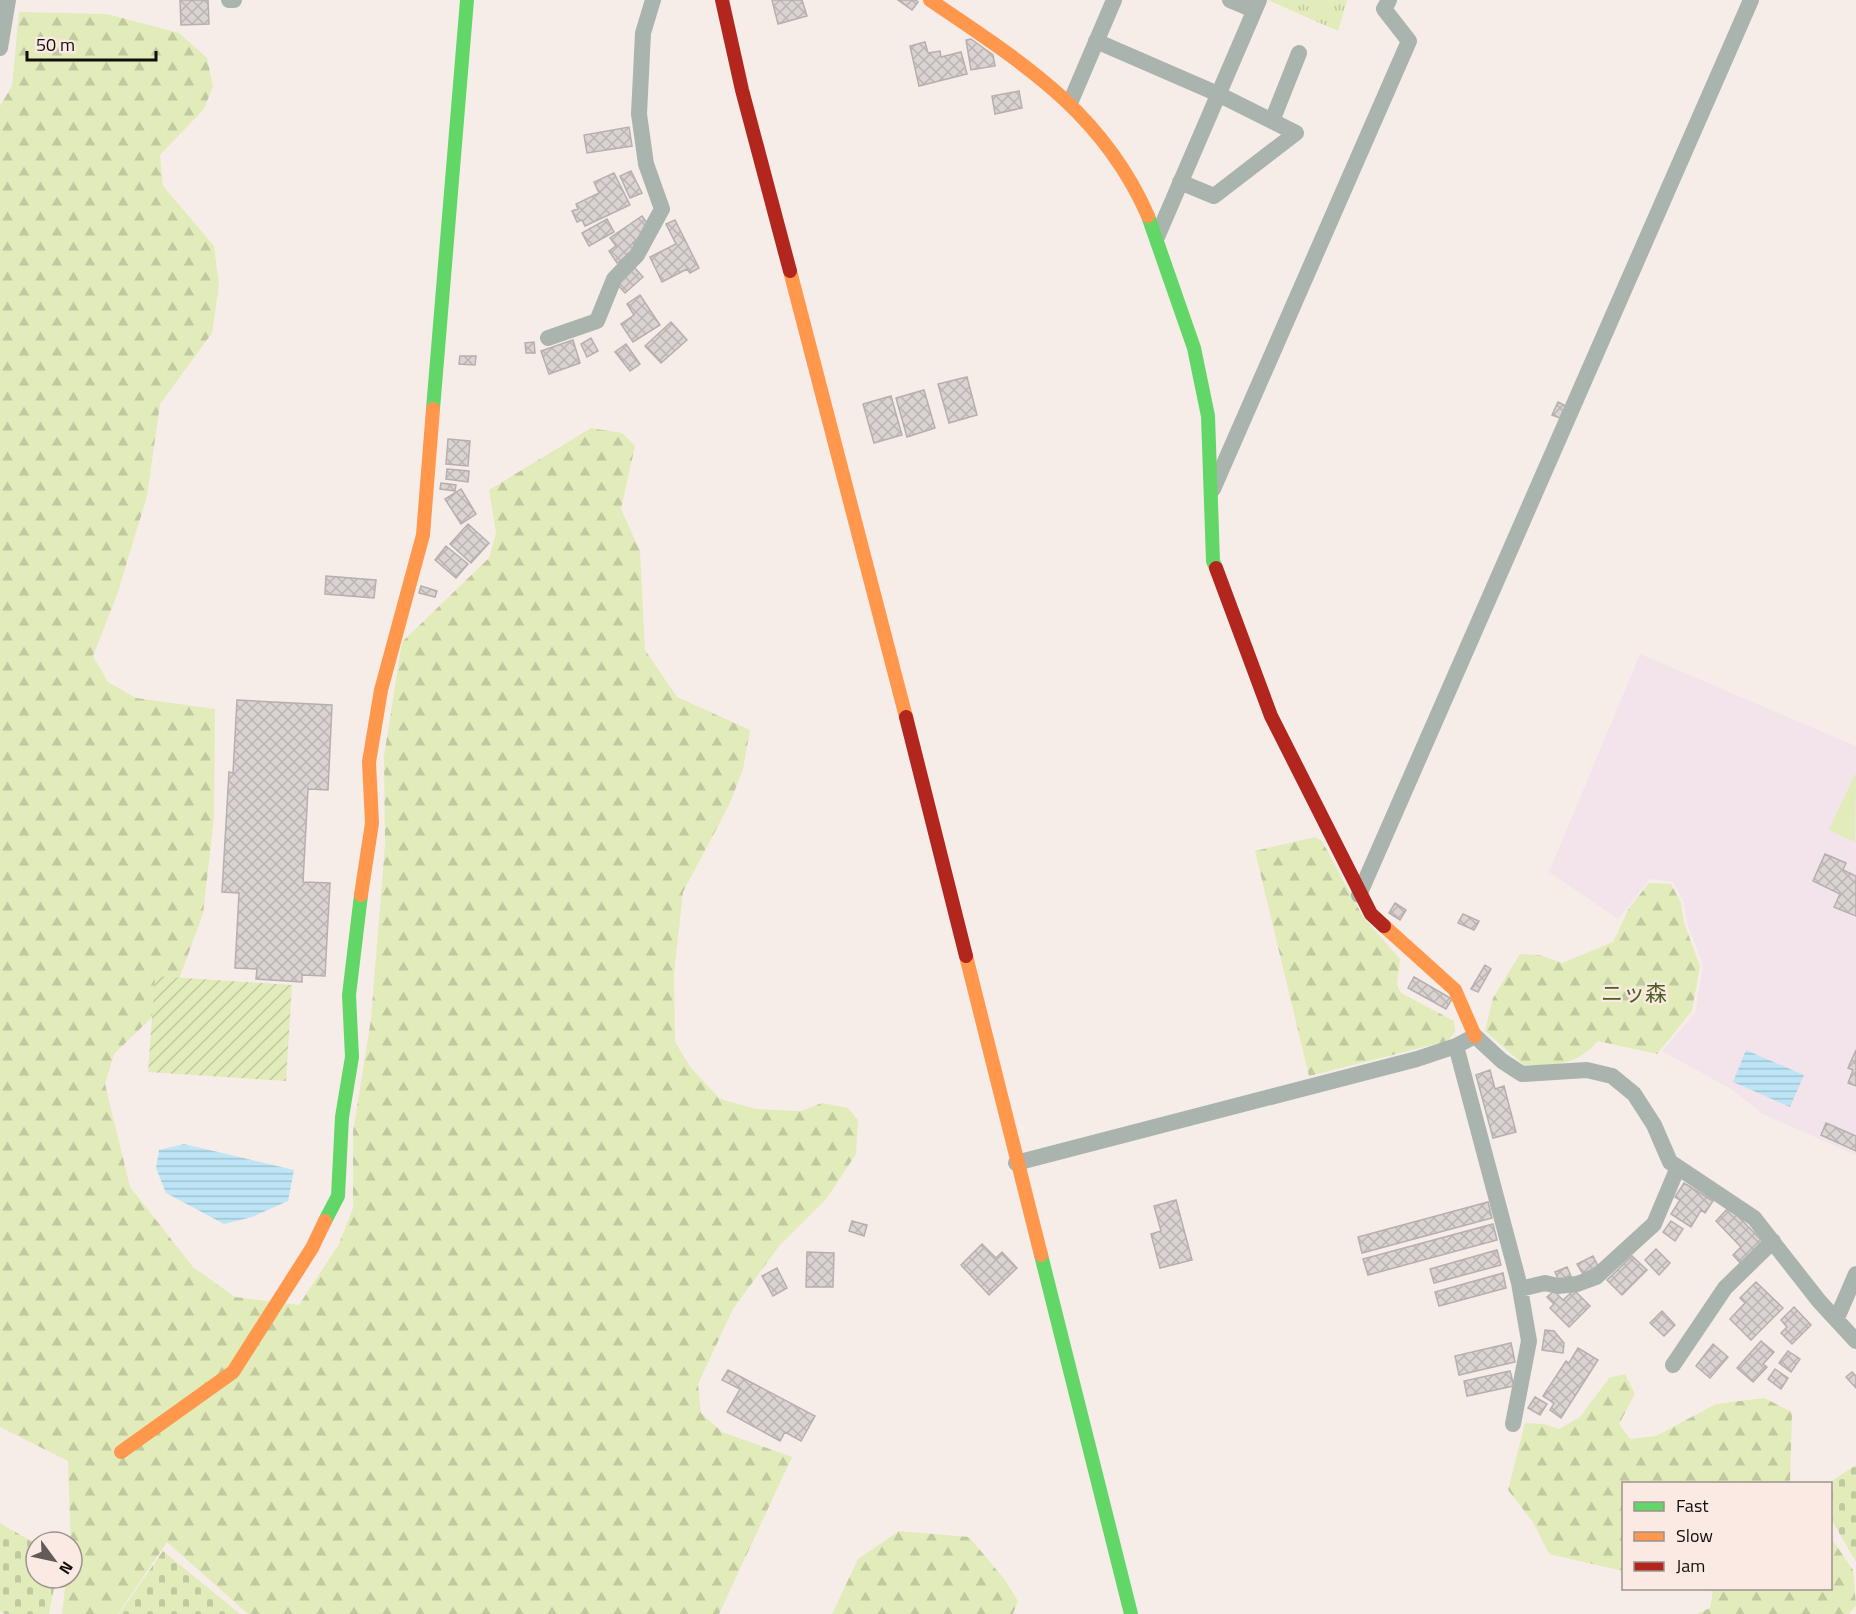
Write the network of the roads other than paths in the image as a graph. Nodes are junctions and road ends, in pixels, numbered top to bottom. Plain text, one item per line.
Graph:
1 (8, 0) edge
2 (229, 0) edge
3 (234, 0) edge
4 (467, 0) edge
5 (653, 0) edge
6 (722, 0) edge
7 (930, 0) edge
8 (1113, 0) edge
9 (1230, 0) edge
10 (1389, 0) edge
11 (1751, 0) edge
12 (1256, 5) edge
13 (1096, 41) junction
14 (0, 48) edge
15 (1299, 52) dead end
16 (1218, 94) junction
17 (1070, 103) junction
18 (1272, 121) junction
19 (1180, 182) junction
20 (1157, 237) junction
21 (548, 338) dead end
22 (1212, 490) junction
23 (1359, 896) junction
24 (1474, 1036) junction
25 (1456, 1046) junction
26 (1016, 1163) junction
27 (1678, 1167) junction
28 (1773, 1241) junction
29 (1856, 1274) edge
30 (1520, 1289) junction
31 (1837, 1318) junction
32 (1856, 1341) edge
33 (1673, 1365) dead end
34 (1513, 1424) dead end
35 (121, 1452) dead end
36 (1131, 1614) edge

1 - 14 street
2 - 3 street
4 - 35 street
5 - 21 street
6 - 26 street
7 - 17 street
8 - 13 street
9 - 12 street
10 - 22 street
11 - 23 street
12 - 16 street
13 - 16 street
13 - 17 street
15 - 18 street
16 - 18 street
16 - 19 street
17 - 20 street
18 - 19 street
19 - 20 street
20 - 22 street
22 - 23 street
23 - 24 street
24 - 25 street
24 - 27 street
25 - 26 street
25 - 30 street
26 - 36 street
27 - 28 street
27 - 30 street
28 - 31 street
28 - 33 street
29 - 31 street
30 - 34 street
31 - 32 street

